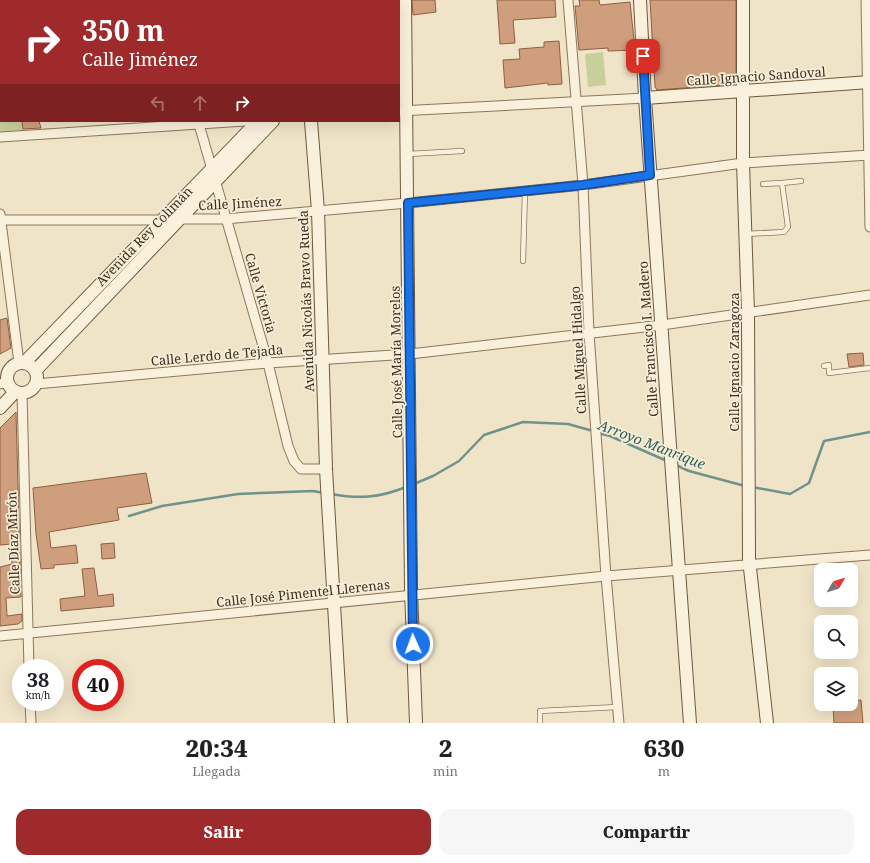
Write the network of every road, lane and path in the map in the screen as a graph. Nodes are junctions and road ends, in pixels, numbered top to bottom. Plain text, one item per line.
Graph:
1 (405, 0) edge
2 (568, 0) edge
3 (640, 0) edge
4 (743, 0) edge
5 (866, 0) edge
6 (869, 82) edge
7 (743, 91) junction
8 (645, 98) junction
9 (577, 103) junction
10 (403, 111) edge
11 (198, 122) edge
12 (257, 122) edge
13 (272, 122) edge
14 (311, 122) edge
15 (0, 137) edge
16 (462, 151) dead end
17 (407, 154) junction
18 (869, 155) edge
19 (743, 163) junction
20 (211, 169) junction
21 (650, 175) junction
22 (801, 181) dead end
23 (215, 182) junction
24 (782, 183) junction
25 (763, 184) dead end
26 (583, 185) junction
27 (525, 191) junction
28 (408, 203) junction
29 (318, 211) junction
30 (0, 218) edge
31 (225, 218) junction
32 (180, 219) junction
33 (162, 221) junction
34 (870, 227) edge
35 (746, 234) junction
36 (523, 262) dead end
37 (870, 295) edge
38 (748, 312) junction
39 (662, 325) junction
40 (589, 333) junction
41 (410, 354) junction
42 (322, 360) junction
43 (22, 363) junction
44 (268, 363) junction
45 (824, 366) dead end
46 (870, 368) edge
47 (35, 371) junction
48 (36, 384) junction
49 (9, 389) edge
50 (0, 408) edge
51 (327, 475) junction
52 (870, 555) edge
53 (749, 565) junction
54 (680, 569) junction
55 (606, 576) junction
56 (412, 596) junction
57 (334, 602) junction
58 (28, 634) junction
59 (0, 636) edge
60 (29, 659) edge
61 (617, 707) junction
62 (30, 711) edge
63 (31, 723) edge
64 (341, 723) edge
65 (416, 723) edge
66 (540, 723) edge
67 (619, 723) edge
68 (690, 723) edge
69 (767, 723) edge

1 - 10 street, Calle José María Morelos
2 - 9 street, Calle Miguel Hidalgo
3 - 8 street, Calle Francisco I. Madero
4 - 7 street, Calle Ignacio Zaragoza
5 - 6 street
6 - 7 street, Calle Ignacio Sandoval
6 - 18 street
7 - 8 street, Calle Ignacio Sandoval
7 - 19 street, Calle Ignacio Zaragoza
8 - 9 street
8 - 21 street, Calle Francisco I. Madero
9 - 10 street
9 - 26 street, Calle Miguel Hidalgo
10 - 17 street, Calle José María Morelos
11 - 15 street
11 - 20 street, Calle Victoria
12 - 20 street, Avenida Rey Colimán
13 - 23 street, Avenida Rey Colimán
14 - 29 street, Avenida Nicolás Bravo Rueda
16 - 17 lane
17 - 28 street, Calle José María Morelos
18 - 19 street, Calle Jiménez
18 - 34 street
19 - 21 street, Calle Jiménez
19 - 35 street, Calle Ignacio Zaragoza
20 - 23 street, Calle Victoria
20 - 33 street, Avenida Rey Colimán
21 - 26 street, Calle Jiménez
21 - 39 street, Calle Francisco I. Madero
22 - 24 lane
23 - 31 street, Calle Victoria
23 - 32 street, Avenida Rey Colimán
24 - 25 lane
24 - 35 lane
26 - 27 street, Calle Jiménez
26 - 40 street, Calle Miguel Hidalgo
27 - 28 street, Calle Jiménez
27 - 36 lane
28 - 29 street, Calle Jiménez
28 - 41 street, Calle José María Morelos
29 - 31 street, Calle Jiménez
29 - 42 street, Avenida Nicolás Bravo Rueda
30 - 33 street, Calle Jiménez
30 - 43 street
31 - 32 street, Calle Jiménez
31 - 44 street, Calle Victoria
32 - 33 street, Calle Jiménez
32 - 47 street, Avenida Rey Colimán
33 - 43 street, Avenida Rey Colimán
35 - 38 street, Calle Ignacio Zaragoza
37 - 38 street, Calle Lerdo de Tejada
38 - 39 street, Calle Lerdo de Tejada
38 - 53 street, Calle Ignacio Zaragoza
39 - 40 street, Calle Lerdo de Tejada
39 - 54 street, Calle Francisco I. Madero
40 - 41 street, Calle Lerdo de Tejada
40 - 55 street, Calle Miguel Hidalgo
41 - 42 street, Calle Lerdo de Tejada
41 - 56 street, Calle José María Morelos
42 - 44 street, Calle Lerdo de Tejada
42 - 51 street, Avenida Nicolás Bravo Rueda
43 - 47 street
43 - 49 street
44 - 48 street, Calle Lerdo de Tejada
44 - 51 street, Calle Victoria
45 - 46 lane
47 - 48 street
48 - 49 street
49 - 50 street
49 - 58 street, Calle Díaz Mirón
51 - 57 street, Avenida Nicolás Bravo Rueda
52 - 53 street, Calle José Pimentel Llerenas
53 - 54 street, Calle José Pimentel Llerenas
53 - 69 street, Calle Ignacio Zaragoza
54 - 55 street, Calle José Pimentel Llerenas
54 - 68 street, Calle Francisco I. Madero
55 - 56 street, Calle José Pimentel Llerenas
55 - 61 street, Calle Miguel Hidalgo
56 - 57 street, Calle José Pimentel Llerenas
56 - 65 street, Calle José María Morelos
57 - 58 street, Calle José Pimentel Llerenas
57 - 64 street
58 - 59 street, Calle José Pimentel Llerenas
58 - 60 street, Calle Díaz Mirón
61 - 66 lane
61 - 67 street, Calle Miguel Hidalgo
62 - 63 street

